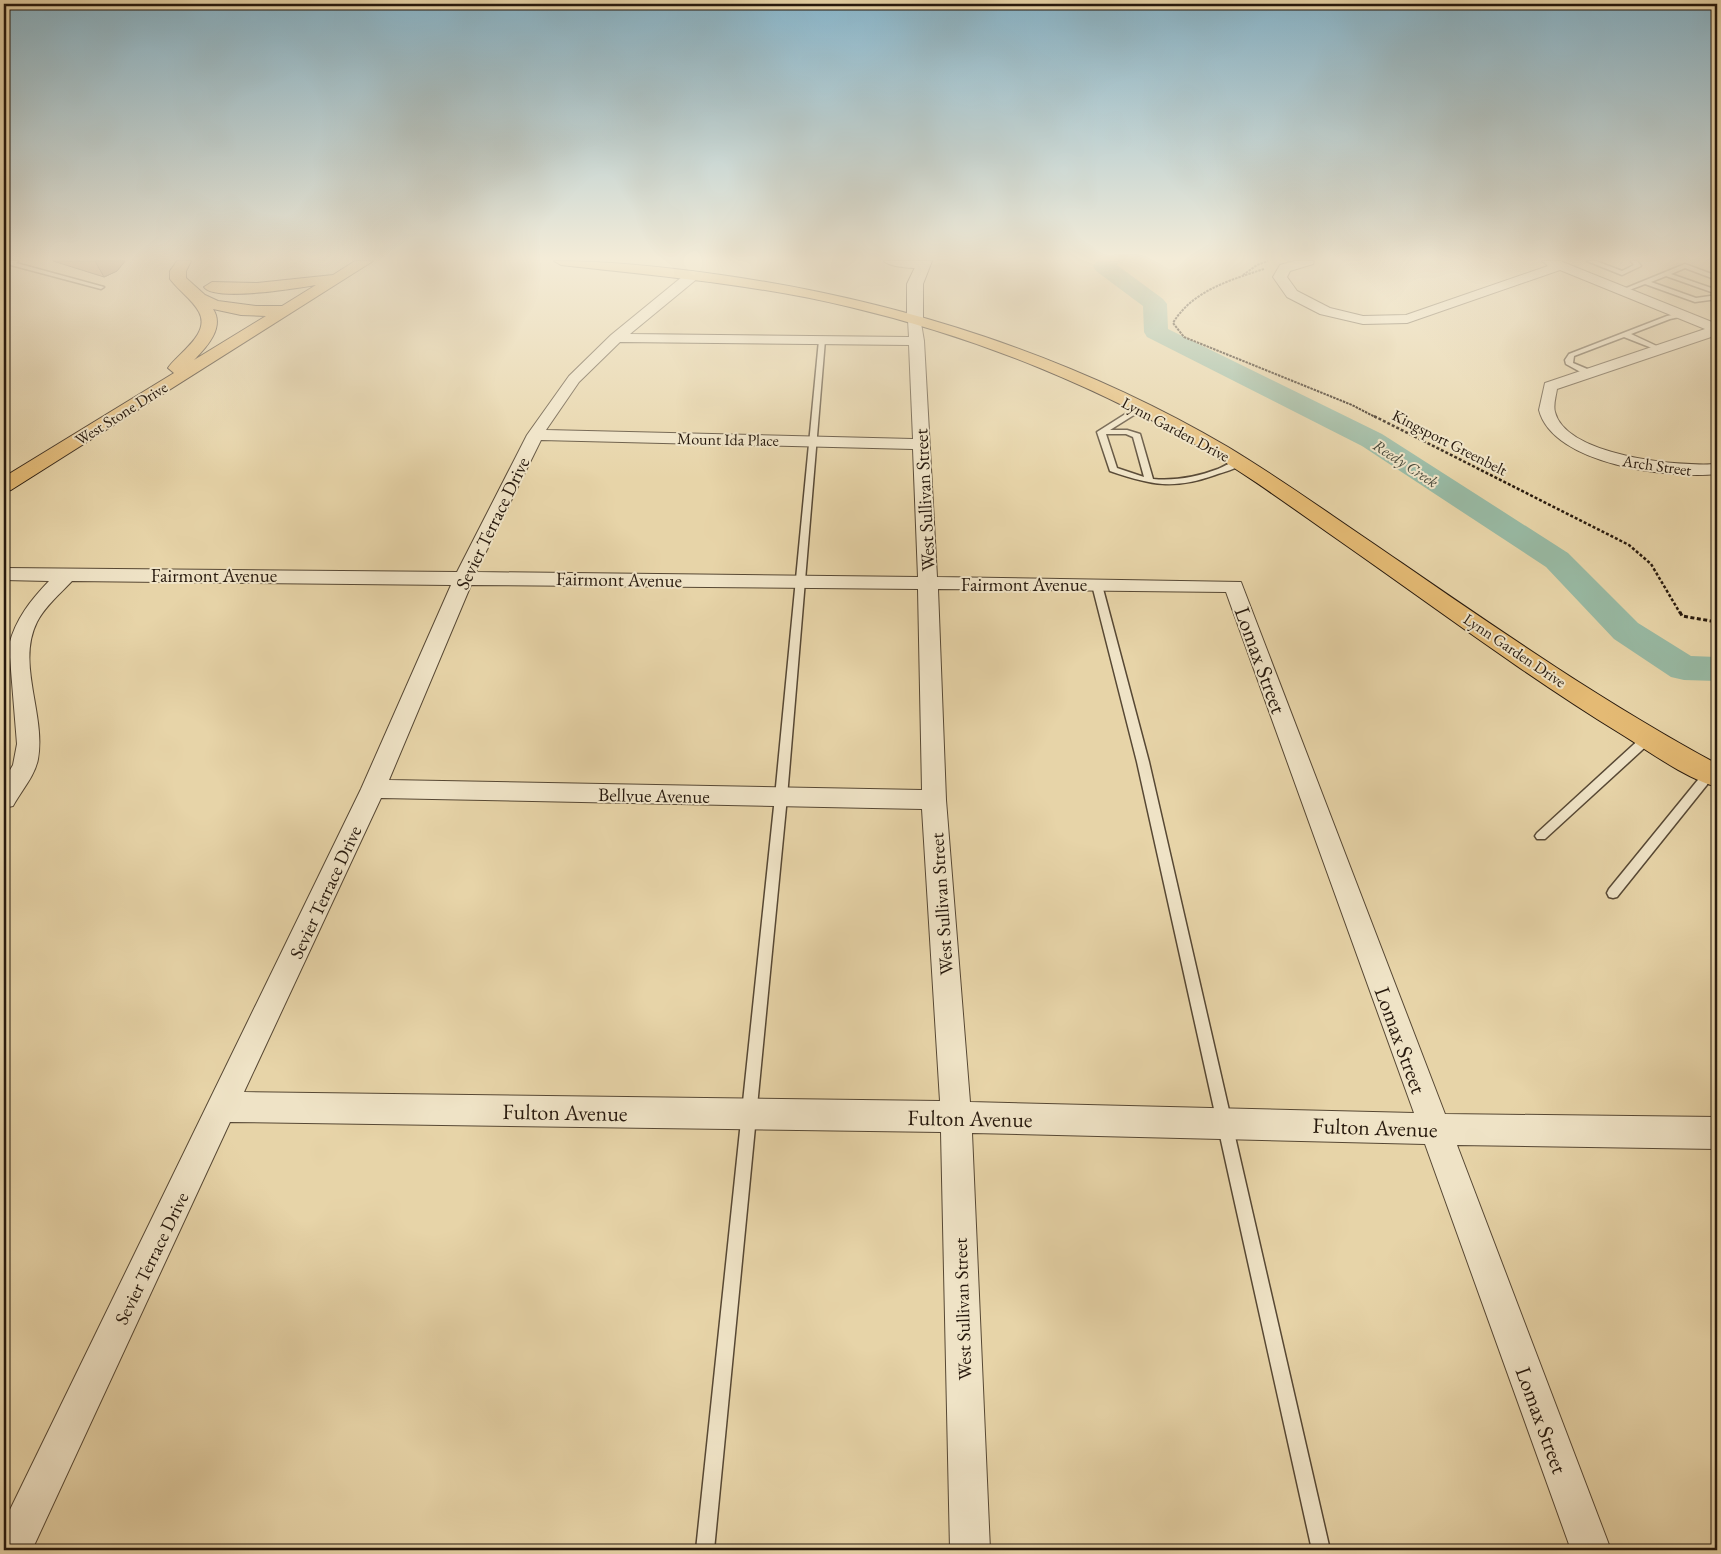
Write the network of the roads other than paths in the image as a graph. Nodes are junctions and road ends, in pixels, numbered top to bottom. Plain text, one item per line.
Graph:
1 (205, 334) edge
2 (250, 334) edge
3 (621, 334) edge
4 (890, 334) edge
5 (916, 334) edge
6 (935, 334) edge
7 (1624, 334) joint
8 (1704, 334) edge
9 (616, 338) junction
10 (822, 340) junction
11 (1659, 349) junction
12 (1589, 373) junction
13 (134, 405) junction
14 (1141, 408) junction
15 (1101, 432) junction
16 (535, 434) junction
17 (812, 441) junction
18 (920, 444) junction
19 (1239, 463) junction
20 (1717, 469) edge
21 (1150, 481) junction
22 (4, 486) edge
23 (4, 574) edge
24 (66, 574) junction
25 (464, 578) junction
26 (800, 582) junction
27 (928, 583) junction
28 (1097, 584) junction
29 (1234, 586) joint
30 (1648, 738) junction
31 (1714, 775) edge
32 (373, 789) junction
33 (781, 797) junction
34 (4, 799) edge
35 (934, 800) junction
36 (1541, 836) dead end
37 (1613, 893) dead end
38 (223, 1107) junction
39 (750, 1114) junction
40 (956, 1117) junction
41 (1226, 1123) junction
42 (1433, 1129) junction
43 (1717, 1133) edge
44 (11, 1550) edge
45 (705, 1550) edge
46 (970, 1550) edge
47 (1321, 1550) edge
48 (1591, 1550) edge

1 - 13 main road
2 - 13 main road, West Stone Drive
3 - 9 street, Sevier Terrace Drive
4 - 10 street
5 - 18 street, West Sullivan Street
6 - 14 main road, Lynn Garden Drive
7 - 11 lane
7 - 12 lane
8 - 11 street, Arch Street
9 - 10 street
9 - 16 street, Sevier Terrace Drive
10 - 17 lane
11 - 12 street, Arch Street
12 - 20 street, Arch Street
13 - 22 main road, West Stone Drive
14 - 15 lane
14 - 19 main road, Lynn Garden Drive
15 - 21 lane
15 - 21 lane
16 - 17 street, Mount Ida Place
16 - 25 street, Sevier Terrace Drive
17 - 18 street, Mount Ida Place
17 - 26 lane
18 - 27 street, West Sullivan Street
19 - 21 lane
19 - 30 main road, Lynn Garden Drive
23 - 24 street, Fairmont Avenue
24 - 25 street, Fairmont Avenue
24 - 34 street
25 - 26 street, Fairmont Avenue
25 - 32 street, Sevier Terrace Drive
26 - 27 street, Fairmont Avenue
26 - 33 lane
27 - 28 street, Fairmont Avenue
27 - 35 street, West Sullivan Street
28 - 29 street, Fairmont Avenue
28 - 41 lane
29 - 42 street, Lomax Street
30 - 31 main road, Lynn Garden Drive
30 - 36 lane
31 - 37 lane
32 - 33 street, Bellvue Avenue
32 - 38 street, Sevier Terrace Drive
33 - 35 street, Bellvue Avenue
33 - 39 lane
35 - 40 street, West Sullivan Street
38 - 39 street, Fulton Avenue
38 - 44 street, Sevier Terrace Drive
39 - 40 street, Fulton Avenue
39 - 45 lane
40 - 41 street, Fulton Avenue
40 - 46 street, West Sullivan Street
41 - 42 street, Fulton Avenue
41 - 47 lane
42 - 43 street, Fulton Avenue
42 - 48 street, Lomax Street

